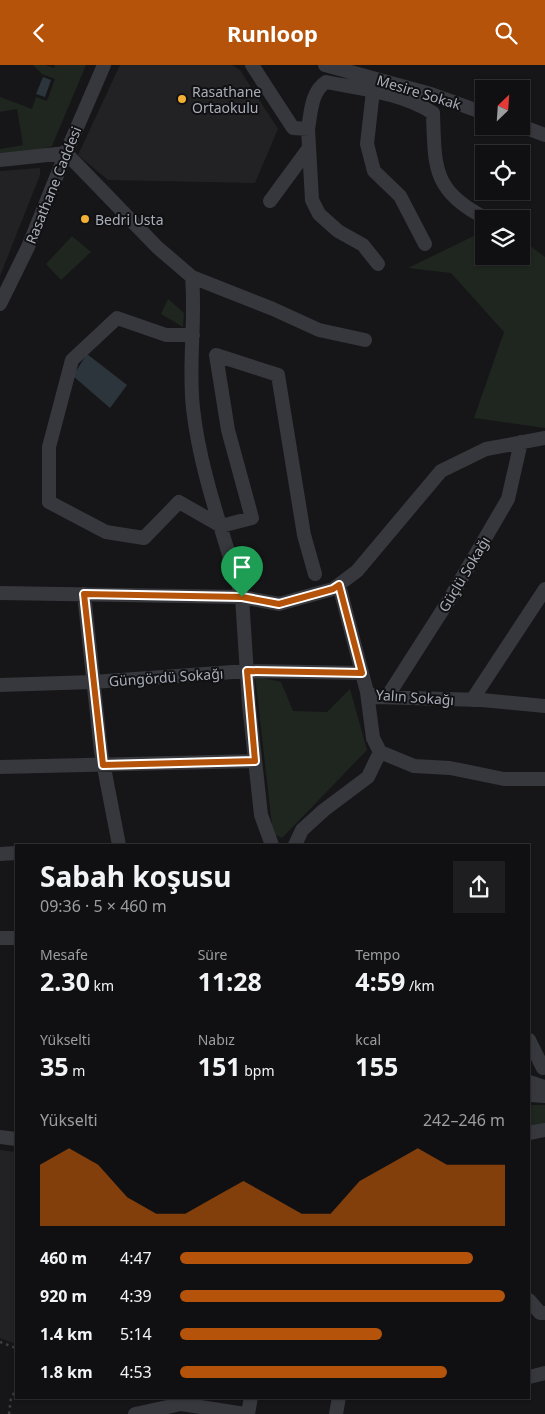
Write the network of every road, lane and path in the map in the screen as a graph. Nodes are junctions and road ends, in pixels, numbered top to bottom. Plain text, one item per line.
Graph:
1 (104, 65) edge
2 (252, 65) edge
3 (325, 65) edge
4 (373, 91) junction
5 (475, 110) edge
6 (308, 129) junction
7 (530, 129) edge
8 (545, 135) edge
9 (309, 148) junction
10 (66, 153) junction
11 (0, 160) edge
12 (270, 201) dead end
13 (475, 212) edge
14 (425, 244) dead end
15 (378, 264) dead end
16 (192, 277) junction
17 (0, 304) edge
18 (193, 335) junction
19 (365, 340) dead end
20 (545, 438) edge
21 (521, 442) junction
22 (221, 526) junction
23 (315, 574) dead end
24 (339, 585) junction
25 (545, 589) edge
26 (0, 593) edge
27 (84, 594) junction
28 (242, 597) junction
29 (247, 671) junction
30 (362, 673) junction
31 (93, 682) junction
32 (0, 685) edge
33 (367, 692) junction
34 (388, 697) junction
35 (472, 700) junction
36 (545, 706) edge
37 (380, 751) junction
38 (255, 761) junction
39 (103, 765) junction
40 (0, 767) edge
41 (545, 779) edge
42 (119, 844) edge
43 (272, 844) edge
44 (295, 844) edge
45 (15, 853) edge
46 (0, 854) edge
47 (0, 938) edge
48 (15, 938) edge
49 (530, 1042) edge
50 (544, 1068) dead end
51 (530, 1082) edge
52 (545, 1087) edge
53 (530, 1095) edge
54 (545, 1096) edge
55 (545, 1130) edge
56 (530, 1133) edge
57 (0, 1137) edge
58 (15, 1139) edge
59 (530, 1301) edge
60 (545, 1313) edge
61 (0, 1342) edge
62 (15, 1348) edge
63 (545, 1373) edge
64 (530, 1377) edge
65 (15, 1392) edge
66 (250, 1399) edge
67 (339, 1399) edge
68 (170, 1410) edge
69 (9, 1414) edge
70 (136, 1414) edge
71 (246, 1414) edge
72 (336, 1414) edge

1 - 10 street, Rasathane Caddesi
2 - 6 street
3 - 5 street, Mesire Sokak
4 - 6 street
4 - 13 street
4 - 14 street
6 - 9 street
7 - 8 street
9 - 12 street
9 - 15 street
10 - 11 street
10 - 16 street
10 - 17 street, Rasathane Caddesi
16 - 18 street
16 - 19 street
18 - 22 street
18 - 22 street
20 - 21 street
21 - 24 street
21 - 34 street, Güçlü Sokağı
22 - 23 street
22 - 28 street
24 - 28 street
24 - 30 street, Yalın Sokağı
25 - 35 street
26 - 27 street
27 - 28 street
27 - 31 street
28 - 29 street
29 - 30 street, Güngördü Sokağı
29 - 31 street, Güngördü Sokağı
29 - 38 street
30 - 33 street, Yalın Sokağı
31 - 32 street, Güngördü Sokağı
31 - 39 street
33 - 34 street, Yalın Sokağı
33 - 37 street
34 - 35 street, Yalın Sokağı
35 - 36 street, Yalın Sokağı
37 - 41 street
37 - 44 street
38 - 39 street
38 - 43 street
39 - 40 street
39 - 42 street
45 - 46 street
47 - 48 street
49 - 50 street
51 - 52 street
53 - 54 street
55 - 56 street
57 - 58 street
59 - 60 street
61 - 62 path
63 - 64 street
65 - 69 path
66 - 71 street
67 - 72 street
68 - 70 street
68 - 71 street

